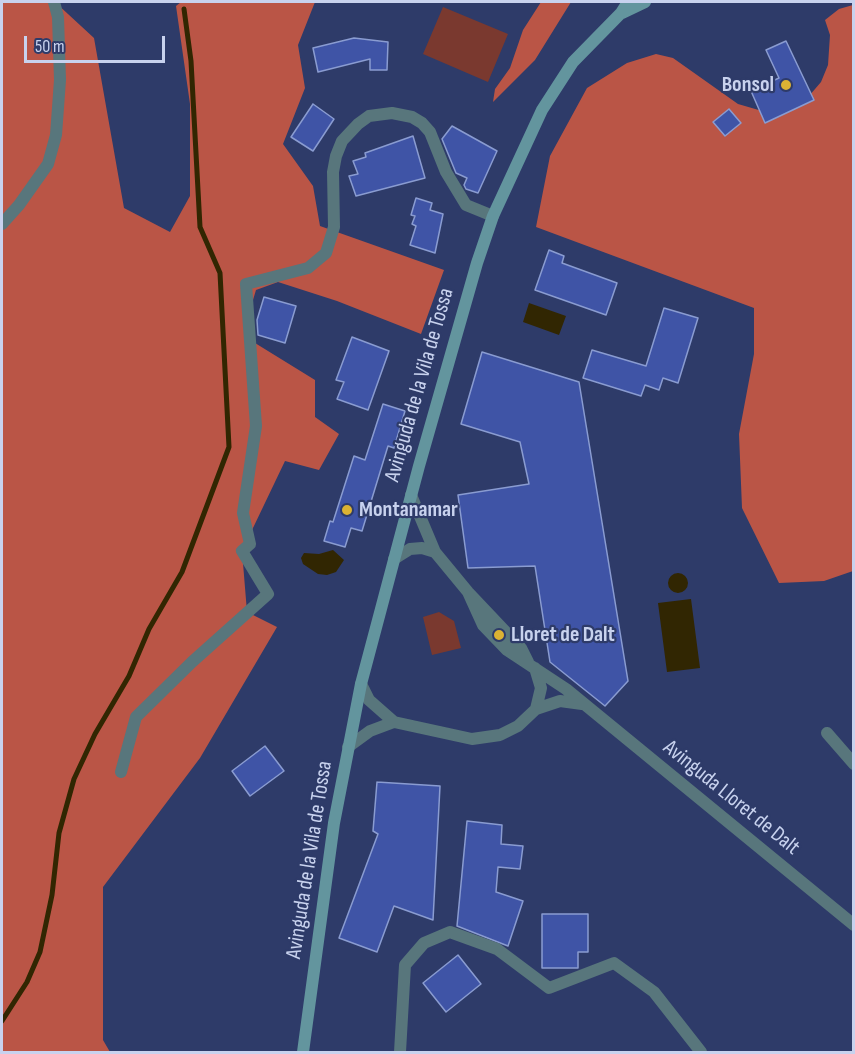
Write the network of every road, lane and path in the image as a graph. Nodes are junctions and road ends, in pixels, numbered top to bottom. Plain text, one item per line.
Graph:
1 (54, 2) edge
2 (628, 2) edge
3 (645, 2) edge
4 (621, 13) junction
5 (493, 216) junction
6 (2, 224) edge
7 (411, 495) junction
8 (435, 552) junction
9 (394, 558) junction
10 (532, 665) junction
11 (361, 684) junction
12 (582, 704) junction
13 (536, 709) junction
14 (394, 722) junction
15 (826, 733) dead end
16 (348, 747) junction
17 (854, 764) edge
18 (121, 772) dead end
19 (854, 926) edge
20 (303, 1053) edge
21 (400, 1053) edge
22 (701, 1053) edge

1 - 6 street
2 - 4 main road, Avinguda de la Vila de Tossa
3 - 4 main road, Avinguda de la Vila de Tossa
4 - 5 main road, Avinguda de la Vila de Tossa
5 - 7 main road, Avinguda de la Vila de Tossa
5 - 18 street
7 - 8 street, Avinguda Lloret de Dalt
7 - 9 main road, Avinguda de la Vila de Tossa
8 - 9 street
8 - 10 street, Avinguda Lloret de Dalt
9 - 11 main road, Avinguda de la Vila de Tossa
10 - 12 street, Avinguda Lloret de Dalt
10 - 13 street, Avinguda Lloret de Dalt
11 - 14 street
11 - 16 main road, Avinguda de la Vila de Tossa
12 - 13 street
12 - 19 street, Avinguda Lloret de Dalt
13 - 14 street
14 - 16 street
15 - 17 street
16 - 20 main road, Avinguda de la Vila de Tossa
21 - 22 street

